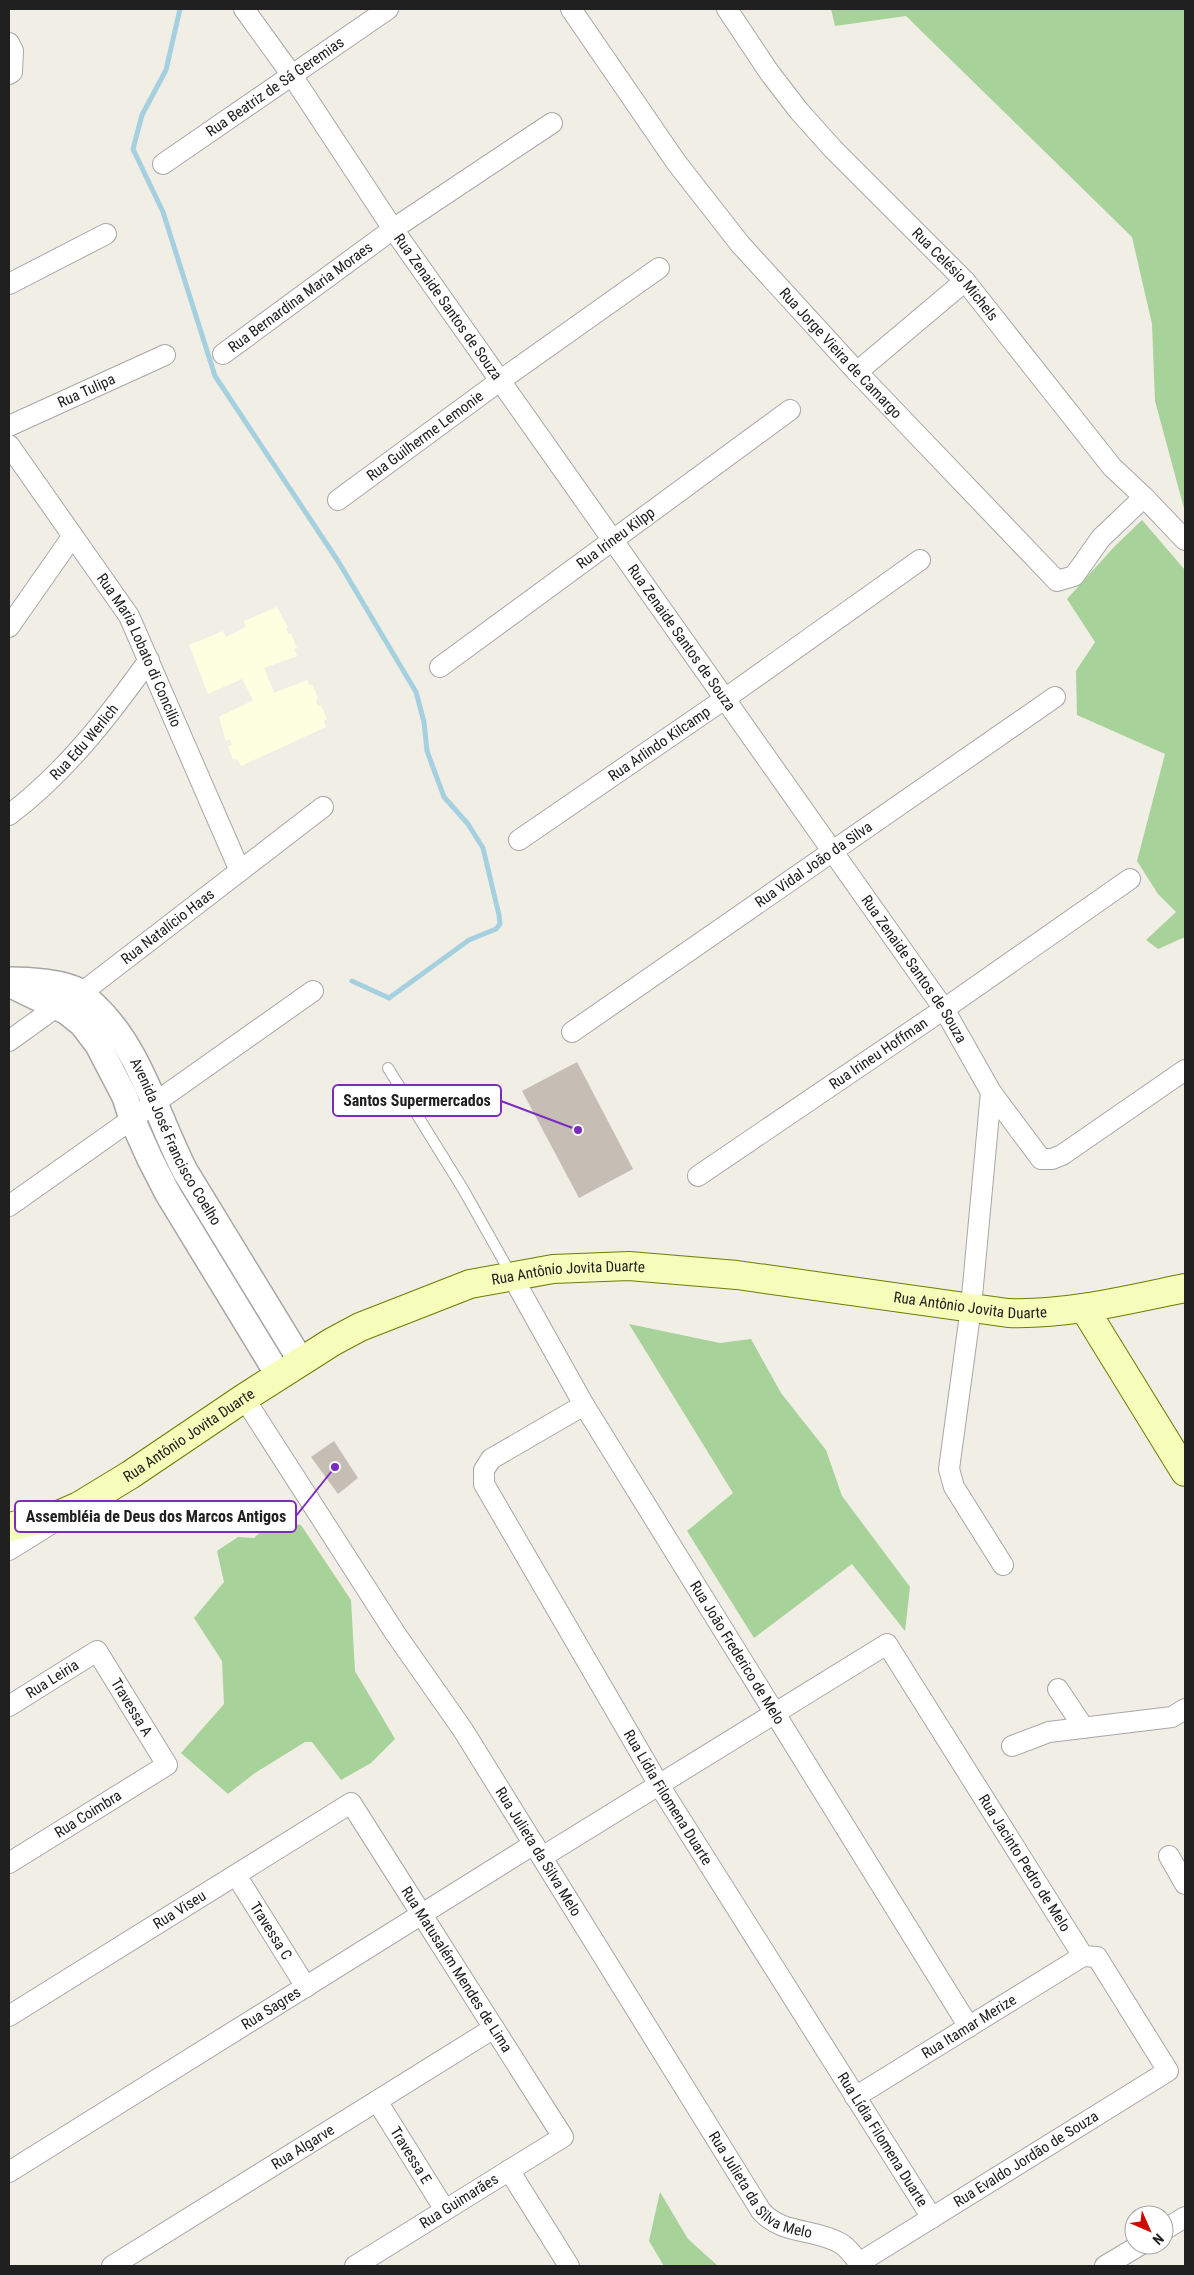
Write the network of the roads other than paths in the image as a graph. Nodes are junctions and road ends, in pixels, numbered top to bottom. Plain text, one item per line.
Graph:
1 (244, 9) edge
2 (388, 9) edge
3 (571, 9) edge
4 (727, 9) edge
5 (9, 43) edge
6 (9, 74) edge
7 (291, 74) junction
8 (552, 123) dead end
9 (163, 164) dead end
10 (393, 229) junction
11 (106, 234) dead end
12 (659, 268) dead end
13 (965, 281) junction
14 (9, 284) edge
15 (223, 354) dead end
16 (165, 355) dead end
17 (857, 372) junction
18 (501, 380) junction
19 (790, 410) dead end
20 (9, 426) edge
21 (9, 445) edge
22 (1144, 497) junction
23 (338, 500) dead end
24 (72, 537) junction
25 (614, 539) junction
26 (1185, 540) edge
27 (920, 560) dead end
28 (9, 627) edge
29 (149, 660) junction
30 (440, 667) dead end
31 (1055, 697) dead end
32 (726, 698) junction
33 (323, 807) dead end
34 (9, 815) edge
35 (519, 840) dead end
36 (833, 852) junction
37 (240, 871) junction
38 (1130, 879) dead end
39 (9, 980) edge
40 (9, 984) edge
41 (313, 991) dead end
42 (81, 993) junction
43 (56, 1007) junction
44 (944, 1009) junction
45 (572, 1032) dead end
46 (9, 1041) edge
47 (388, 1068) dead end
48 (1185, 1070) edge
49 (991, 1092) junction
50 (155, 1103) junction
51 (132, 1119) junction
52 (698, 1176) dead end
53 (9, 1206) edge
54 (512, 1276) junction
55 (1185, 1288) edge
56 (971, 1308) junction
57 (1084, 1308) junction
58 (301, 1361) junction
59 (278, 1376) junction
60 (244, 1398) junction
61 (584, 1406) junction
62 (1185, 1472) edge
63 (79, 1506) junction
64 (9, 1527) edge
65 (9, 1550) edge
66 (1003, 1565) dead end
67 (887, 1644) joint
68 (97, 1652) joint
69 (1058, 1689) dead end
70 (9, 1706) edge
71 (1185, 1708) edge
72 (775, 1713) junction
73 (1084, 1728) junction
74 (1012, 1746) dead end
75 (167, 1764) joint
76 (659, 1784) junction
77 (351, 1803) joint
78 (538, 1850) junction
79 (1169, 1856) dead end
80 (9, 1863) edge
81 (236, 1875) junction
82 (1185, 1884) edge
83 (422, 1914) junction
84 (1083, 1956) junction
85 (306, 1987) junction
86 (9, 2016) edge
87 (968, 2027) junction
88 (494, 2028) junction
89 (855, 2097) junction
90 (377, 2101) junction
91 (562, 2137) joint
92 (509, 2170) junction
93 (9, 2172) edge
94 (445, 2210) junction
95 (1185, 2216) edge
96 (932, 2218) junction
97 (1174, 2223) edge
98 (1124, 2255) edge
99 (860, 2265) edge
100 (112, 2266) edge
101 (355, 2266) edge
102 (569, 2266) edge
103 (1105, 2266) edge

1 - 7 street, Rua Zenaide Santos de Souza
2 - 7 street, Rua Beatriz de Sá Geremias
3 - 17 street, Rua Jorge Vieira de Camargo
4 - 13 street, Rua Celésio Michels
5 - 6 street
7 - 9 street, Rua Beatriz de Sá Geremias
7 - 10 street, Rua Zenaide Santos de Souza
8 - 10 street, Rua Bernardina Maria Moraes
10 - 15 street, Rua Bernardina Maria Moraes
10 - 18 street, Rua Zenaide Santos de Souza
11 - 14 street
12 - 18 street, Rua Guilherme Lemonie
13 - 17 street
13 - 22 street, Rua Celésio Michels
16 - 20 street, Rua Tulipa
17 - 22 street, Rua Jorge Vieira de Camargo
18 - 23 street, Rua Guilherme Lemonie
18 - 25 street, Rua Zenaide Santos de Souza
19 - 25 street, Rua Irineu Kilpp
21 - 24 street, Rua Maria Lobato di Concilio
22 - 26 street, Rua Celésio Michels
24 - 28 street
24 - 29 street, Rua Maria Lobato di Concilio
25 - 30 street, Rua Irineu Kilpp
25 - 32 street, Rua Zenaide Santos de Souza
27 - 32 street, Rua Arlindo Kilcamp
29 - 34 street, Rua Edu Werlich
29 - 37 street, Rua Maria Lobato di Concilio
31 - 36 street, Rua Vidal João da Silva
32 - 35 street, Rua Arlindo Kilcamp
32 - 36 street, Rua Zenaide Santos de Souza
33 - 37 street, Rua Natalício Haas
36 - 44 street, Rua Zenaide Santos de Souza
36 - 45 street, Rua Vidal João da Silva
37 - 42 street, Rua Natalício Haas
38 - 44 street, Rua Irineu Hoffman
39 - 42 street, Avenida José Francisco Coelho
40 - 43 street, Avenida José Francisco Coelho
41 - 50 street
42 - 43 street, Rua Natalício Haas
42 - 50 street, Avenida José Francisco Coelho
43 - 46 street, Rua Natalício Haas
43 - 51 street, Avenida José Francisco Coelho
44 - 49 street, Rua Zenaide Santos de Souza
44 - 52 street, Rua Irineu Hoffman
47 - 54 lane
48 - 49 street, Rua Zenaide Santos de Souza
49 - 56 street
50 - 51 street
50 - 58 street, Avenida José Francisco Coelho
51 - 53 street
51 - 59 street, Avenida José Francisco Coelho
54 - 56 main road, Rua Antônio Jovita Duarte
54 - 58 main road, Rua Antônio Jovita Duarte
54 - 61 street, Rua João Frederico de Melo
55 - 57 main road, Rua Antônio Jovita Duarte
56 - 57 main road, Rua Antônio Jovita Duarte
56 - 66 street
57 - 62 main road
58 - 59 main road, Rua Antônio Jovita Duarte
59 - 60 main road, Rua Antônio Jovita Duarte
60 - 63 main road, Rua Antônio Jovita Duarte
60 - 78 street, Rua Julieta da Silva Melo
61 - 72 street, Rua João Frederico de Melo
61 - 76 street, Rua Lídia Filomena Duarte
63 - 64 main road, Rua Antônio Jovita Duarte
63 - 65 street
67 - 72 street, Rua Sagres
67 - 84 street, Rua Jacinto Pedro de Melo
68 - 70 street, Rua Leiria
68 - 75 street, Travessa A
69 - 73 street
71 - 73 street
72 - 76 street, Rua Sagres
72 - 87 street, Rua João Frederico de Melo
73 - 74 street
75 - 80 street, Rua Coimbra
76 - 78 street, Rua Sagres
76 - 89 street, Rua Lídia Filomena Duarte
77 - 81 street, Rua Viseu
77 - 83 street, Rua Matusalém Mendes de Lima
78 - 83 street, Rua Sagres
78 - 99 street, Rua Julieta da Silva Melo
79 - 82 street
81 - 85 street, Travessa C
81 - 86 street, Rua Viseu
83 - 85 street, Rua Sagres
83 - 88 street, Rua Matusalém Mendes de Lima
84 - 87 street, Rua Itamar Merize
84 - 96 street, Rua Evaldo Jordão de Souza
85 - 93 street, Rua Sagres
87 - 89 street, Rua Itamar Merize
88 - 90 street, Rua Algarve
88 - 91 street, Rua Matusalém Mendes de Lima
89 - 96 street, Rua Lídia Filomena Duarte
90 - 94 street, Travessa E
90 - 100 street, Rua Algarve
91 - 92 street, Rua Guimarães
92 - 94 street, Rua Guimarães
92 - 102 street
94 - 101 street, Rua Guimarães
95 - 97 street
96 - 99 street, Rua Evaldo Jordão de Souza
98 - 103 street

